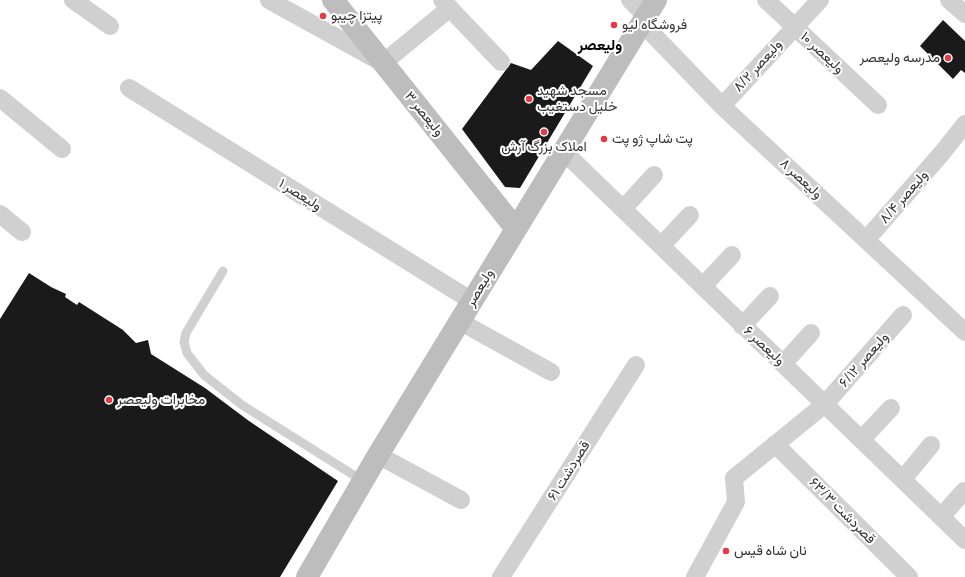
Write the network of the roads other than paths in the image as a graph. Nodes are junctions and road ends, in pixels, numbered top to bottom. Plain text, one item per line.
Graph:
1 (73, 0) edge
2 (269, 0) edge
3 (333, 0) edge
4 (630, 0) edge
5 (766, 0) edge
6 (820, 0) edge
7 (949, 0) edge
8 (446, 4) edge
9 (648, 13) edge
10 (965, 14) edge
11 (110, 26) dead end
12 (794, 27) junction
13 (501, 62) dead end
14 (384, 64) junction
15 (129, 88) dead end
16 (0, 98) edge
17 (878, 105) dead end
18 (722, 106) junction
19 (965, 124) edge
20 (62, 149) dead end
21 (563, 151) junction
22 (654, 175) dead end
23 (623, 209) junction
24 (0, 214) edge
25 (690, 215) dead end
26 (516, 229) junction
27 (22, 232) dead end
28 (866, 240) junction
29 (661, 246) junction
30 (732, 255) dead end
31 (223, 271) dead end
32 (703, 286) junction
33 (770, 296) dead end
34 (472, 301) junction
35 (903, 315) dead end
36 (459, 321) junction
37 (742, 326) junction
38 (965, 332) edge
39 (811, 333) dead end
40 (783, 364) junction
41 (636, 365) dead end
42 (551, 372) dead end
43 (825, 404) junction
44 (892, 408) dead end
45 (862, 439) junction
46 (775, 444) junction
47 (931, 445) dead end
48 (378, 454) junction
49 (903, 479) junction
50 (363, 481) junction
51 (964, 491) edge
52 (461, 500) dead end
53 (942, 517) junction
54 (965, 540) edge
55 (307, 577) edge
56 (501, 577) edge
57 (695, 577) edge
58 (909, 577) edge

1 - 11 street
2 - 14 street
3 - 14 main road, ۳ ولیعصر
4 - 9 street, ۸ ولیعصر
5 - 12 street, ۱۰ ولیعصر
6 - 12 street, ۸/۲ ولیعصر
7 - 10 street
8 - 13 street
8 - 14 street
9 - 18 street, ۸ ولیعصر
9 - 21 main road, ولیعصر
12 - 17 street, ۱۰ ولیعصر
12 - 18 street, ۸/۲ ولیعصر
14 - 26 main road, ۳ ولیعصر
15 - 34 street, ۱ ولیعصر
16 - 20 street
18 - 28 street, ۸ ولیعصر
19 - 28 street, ۸/۴ ولیعصر
21 - 23 street, ۶ ولیعصر
21 - 26 main road, ولیعصر
22 - 23 street
23 - 29 street, ۶ ولیعصر
24 - 27 street
25 - 29 street
26 - 34 main road, ولیعصر
28 - 38 street, ۸ ولیعصر
29 - 32 street, ۶ ولیعصر
30 - 32 street
31 - 50 lane
32 - 37 street, ۶ ولیعصر
33 - 37 street
34 - 36 main road, ولیعصر
35 - 43 street, ۶/۱۲ ولیعصر
36 - 42 street
36 - 48 main road, ولیعصر
37 - 40 street, ۶ ولیعصر
39 - 40 street
40 - 43 street, ۶ ولیعصر
41 - 56 street, ۶۱ قصردشت
43 - 45 street, ۶ ولیعصر
43 - 46 street, ۶/۱۲ ولیعصر
44 - 45 street
45 - 49 street, ۶ ولیعصر
46 - 57 street, ۶/۱۲ ولیعصر
46 - 58 street, ۶۳/۳ قصردشت
47 - 49 street
48 - 50 main road, ولیعصر
48 - 52 street
49 - 53 street, ۶ ولیعصر
50 - 55 main road, ولیعصر
51 - 53 street
53 - 54 street, ۶ ولیعصر

